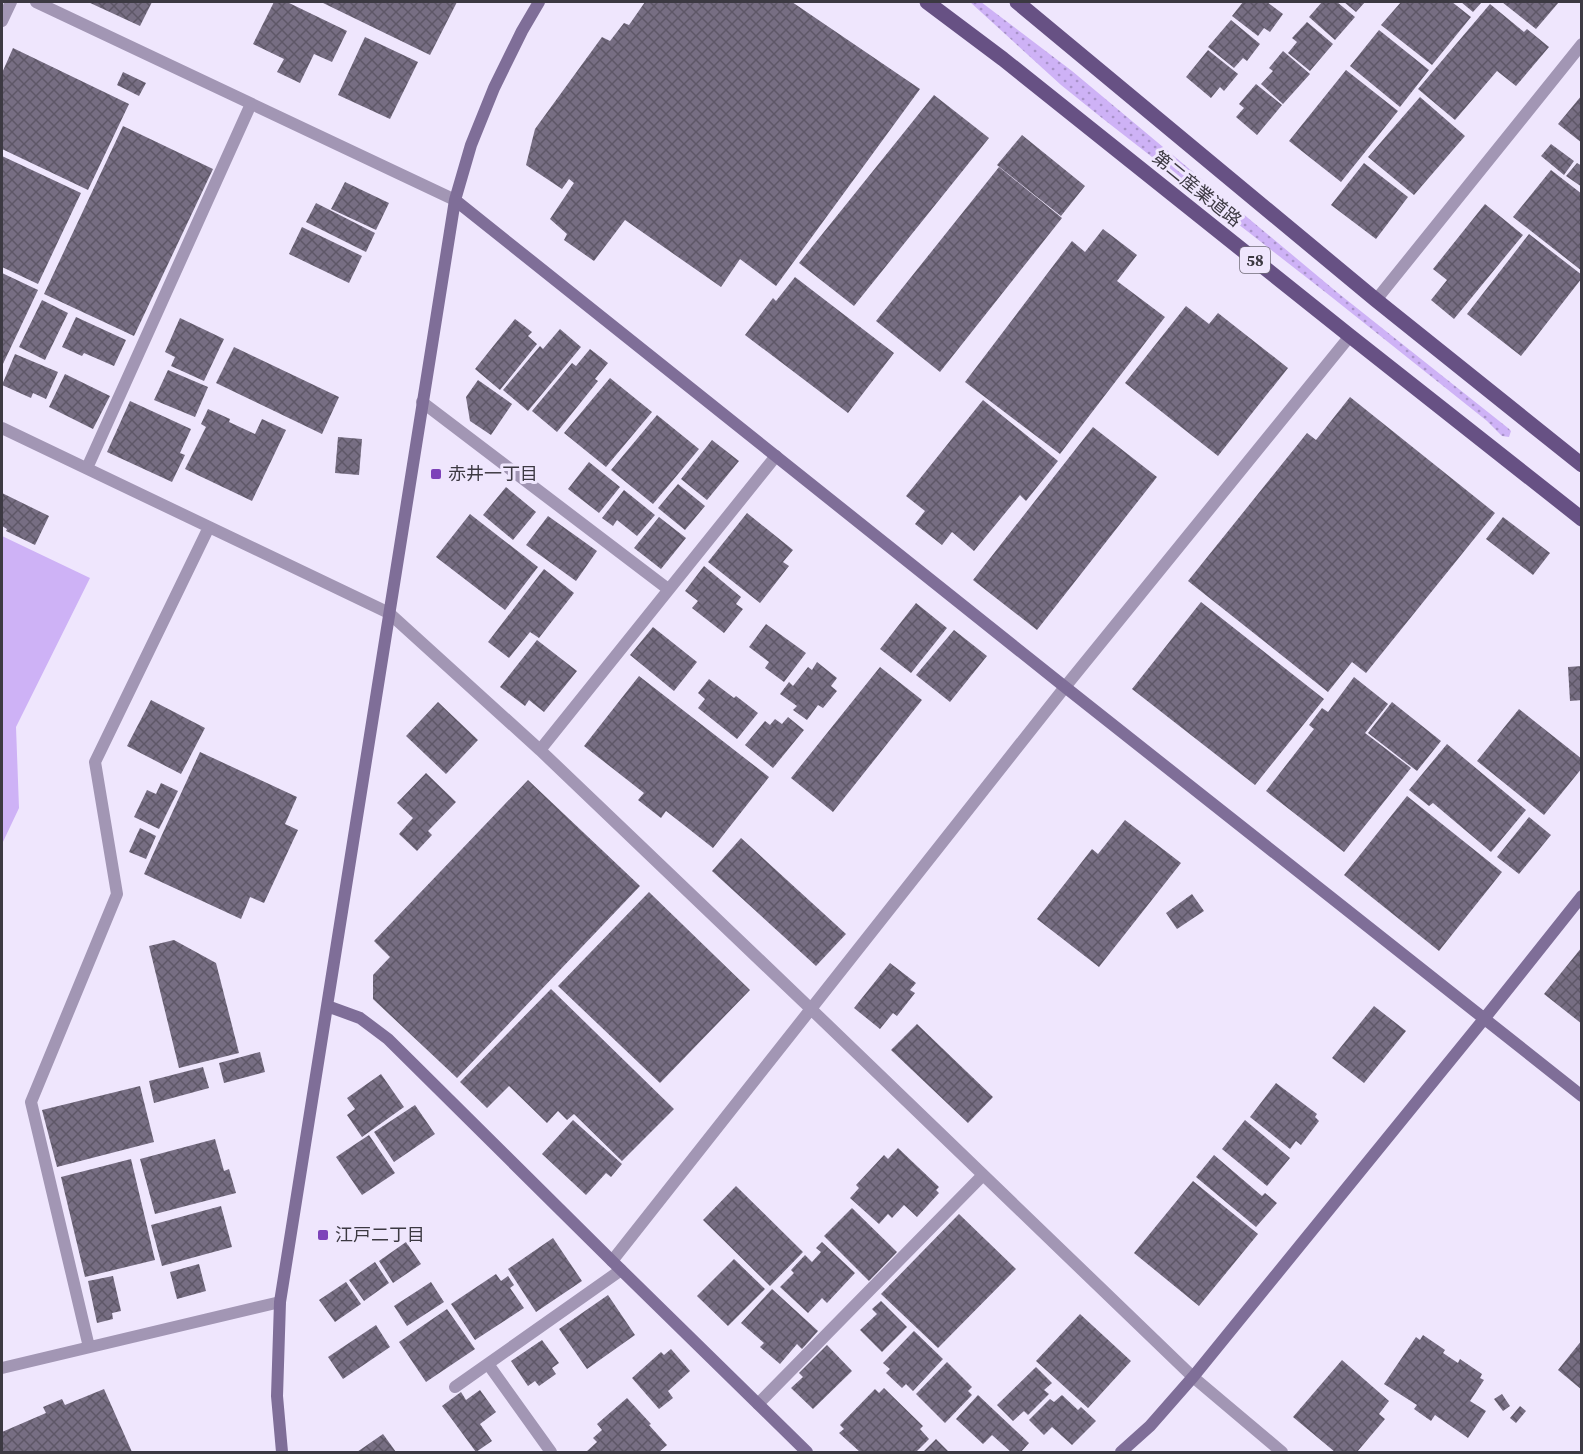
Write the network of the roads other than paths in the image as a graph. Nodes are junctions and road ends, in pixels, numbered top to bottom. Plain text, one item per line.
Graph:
1 (11, 2) edge
2 (36, 2) edge
3 (539, 2) edge
4 (927, 2) edge
5 (1017, 2) edge
6 (2, 21) edge
7 (1581, 44) edge
8 (251, 104) junction
9 (455, 200) junction
10 (1376, 300) junction
11 (1350, 336) junction
12 (422, 402) junction
13 (2, 428) edge
14 (776, 456) junction
15 (1581, 465) edge
16 (87, 468) junction
17 (1581, 519) edge
18 (209, 527) junction
19 (668, 589) junction
20 (389, 613) junction
21 (1065, 687) junction
22 (540, 750) junction
23 (1581, 896) edge
24 (327, 1006) junction
25 (811, 1009) junction
26 (1484, 1019) junction
27 (1581, 1096) edge
28 (983, 1175) junction
29 (612, 1261) junction
30 (621, 1270) junction
31 (280, 1302) junction
32 (89, 1347) junction
33 (488, 1364) junction
34 (2, 1368) edge
35 (1193, 1377) junction
36 (455, 1387) dead end
37 (758, 1404) junction
38 (282, 1452) edge
39 (551, 1452) edge
40 (807, 1452) edge
41 (1121, 1452) edge
42 (1282, 1452) edge

1 - 6 street
2 - 8 street
3 - 9 street
4 - 11 main road, 第二産業道路 / 58
5 - 10 main road, 第二産業道路
7 - 10 street
8 - 9 street
8 - 16 street
9 - 12 street
9 - 14 street
10 - 15 main road, 第二産業道路
11 - 17 main road, 第二産業道路 / 58
11 - 21 street
12 - 19 street
12 - 20 street
13 - 16 street
14 - 19 street
14 - 21 street
16 - 18 street
18 - 20 street
18 - 32 street
19 - 22 street
20 - 22 street
20 - 24 street
21 - 25 street
21 - 26 street
22 - 25 street
23 - 26 street
24 - 29 street
24 - 31 street
25 - 28 street
25 - 29 street
26 - 27 street
26 - 35 street
28 - 35 street
28 - 37 street
29 - 30 street
30 - 33 street
30 - 37 street
31 - 32 street
31 - 38 street
32 - 34 street
33 - 36 street
33 - 39 street
35 - 41 street
35 - 42 street
37 - 40 street

